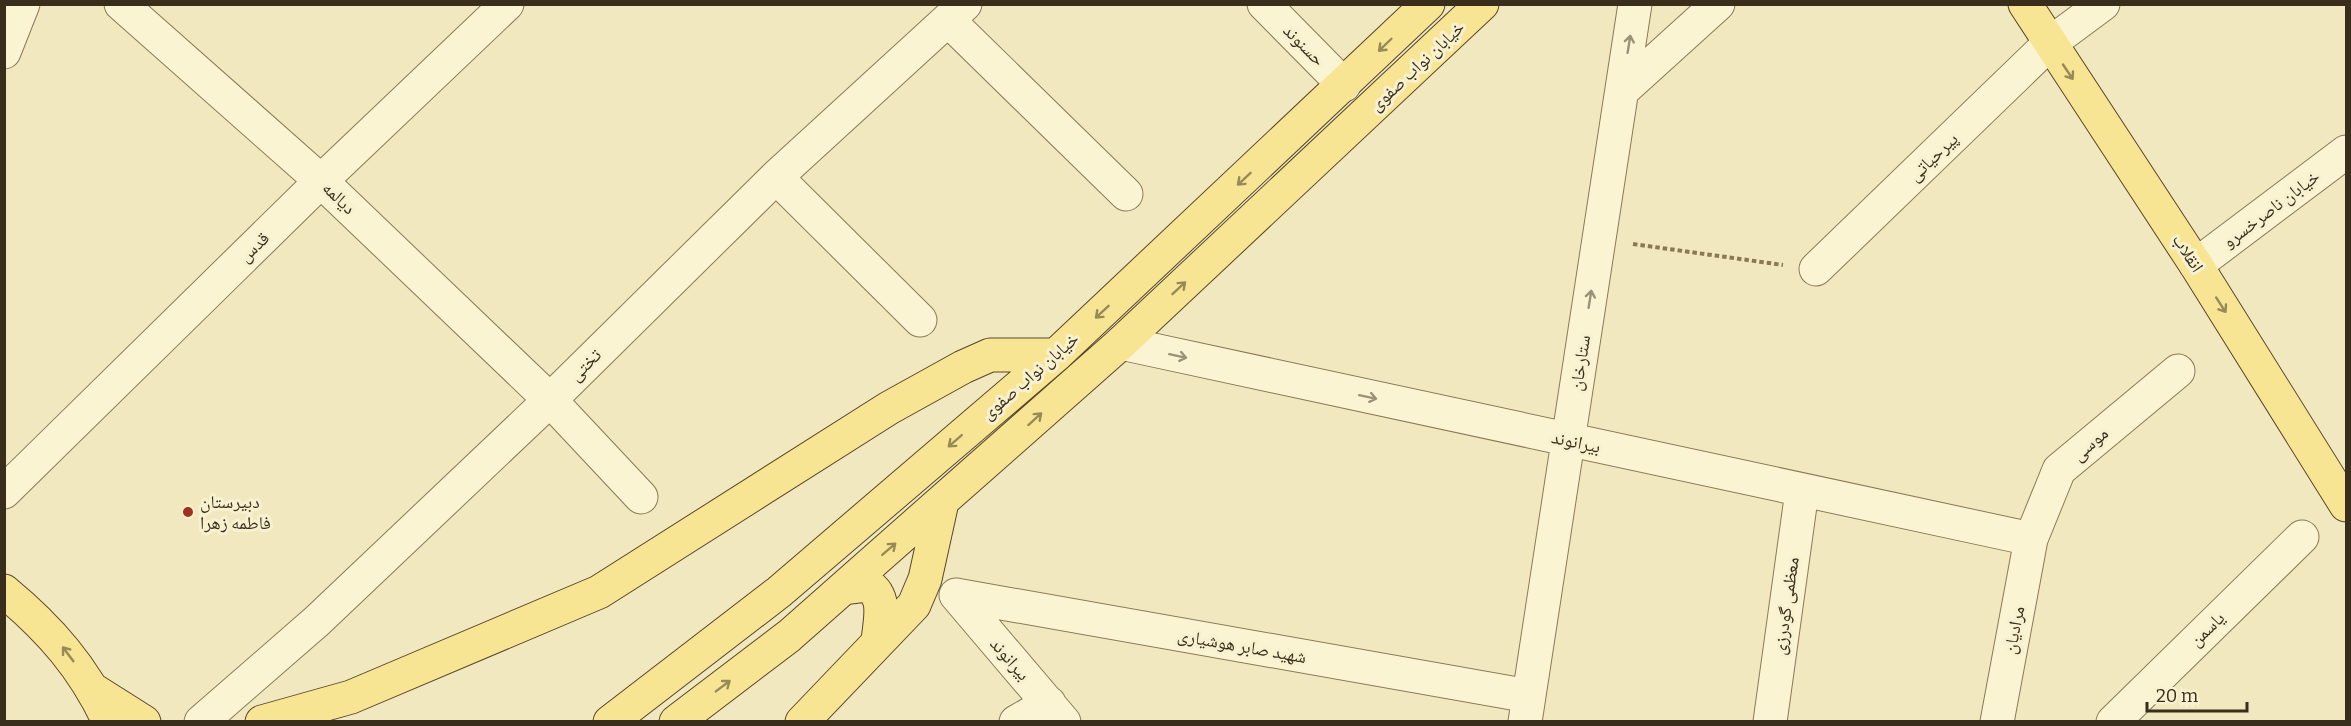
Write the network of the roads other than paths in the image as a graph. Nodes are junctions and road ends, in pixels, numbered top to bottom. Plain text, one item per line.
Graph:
1 (23, 4) edge
2 (121, 4) edge
3 (507, 4) edge
4 (1264, 4) edge
5 (1428, 4) edge
6 (1482, 4) edge
7 (1635, 4) edge
8 (1718, 4) edge
9 (2025, 4) edge
10 (2103, 4) edge
11 (957, 13) edge
12 (2049, 44) junction
13 (4, 52) edge
14 (1344, 85) junction
15 (1622, 91) junction
16 (2346, 152) edge
17 (776, 177) junction
18 (321, 181) junction
19 (1126, 194) dead end
20 (2196, 265) junction
21 (1816, 269) road end
22 (920, 320) dead end
23 (1121, 343) junction
24 (1056, 355) junction
25 (2178, 371) dead end
26 (550, 400) junction
27 (1568, 440) junction
28 (2342, 486) edge
29 (1803, 490) junction
30 (4, 492) edge
31 (641, 497) dead end
32 (942, 502) junction
33 (2302, 537) dead end
34 (2031, 539) junction
35 (844, 588) junction
36 (4, 591) edge
37 (956, 596) joint
38 (878, 641) junction
39 (95, 691) junction
40 (341, 709) edge
41 (1527, 709) edge
42 (1057, 712) edge
43 (109, 722) edge
44 (144, 722) edge
45 (201, 722) edge
46 (262, 722) edge
47 (610, 722) edge
48 (676, 722) edge
49 (802, 722) edge
50 (1016, 722) edge
51 (1770, 722) edge
52 (1998, 722) edge
53 (2113, 722) edge

1 - 13 street
2 - 18 street, دیالمه
3 - 18 street, قدس
4 - 14 street, حسنوند
5 -> 14 main road, خیابان نواب صفوی
23 -> 6 main road, خیابان نواب صفوی
15 -> 7 street, ستارخان
8 - 15 street
9 - 12 main road, انقلاب
10 - 12 street, پیرحیاتی
11 - 17 street, تختی
11 - 19 street
12 -> 20 main road, انقلاب
12 - 21 street, پیرحیاتی
14 -> 24 main road, خیابان نواب صفوی
27 -> 15 street, ستارخان
16 - 20 street, خیابان ناصرخسرو
17 - 22 street
17 - 26 street, تختی
18 - 26 street, دیالمه
18 - 30 street, قدس
20 -> 28 main road, انقلاب
23 -> 27 street, بیرانوند
32 -> 23 main road, خیابان نواب صفوی
24 - 40 main road
24 -> 47 main road, خیابان نواب صفوی
25 - 34 street, موسی
26 - 31 street, دیالمه
26 - 45 street, تختی
27 - 29 street, بیرانوند
27 - 41 street, ستارخان
29 - 34 street, بیرانوند
29 - 51 street, معظمی گودرزی
35 -> 32 main road, خیابان نواب صفوی
32 - 38 main road
33 - 53 street, یاسمن
34 - 52 street, مرادیان
35 - 38 main road
48 -> 35 main road, خیابان نواب صفوی
39 -> 36 main road
37 - 41 street, شهید صابر هوشیاری
37 - 42 street, بیرانوند
38 - 49 main road
39 - 43 main road
39 - 44 main road
40 - 46 main road
42 - 50 street

